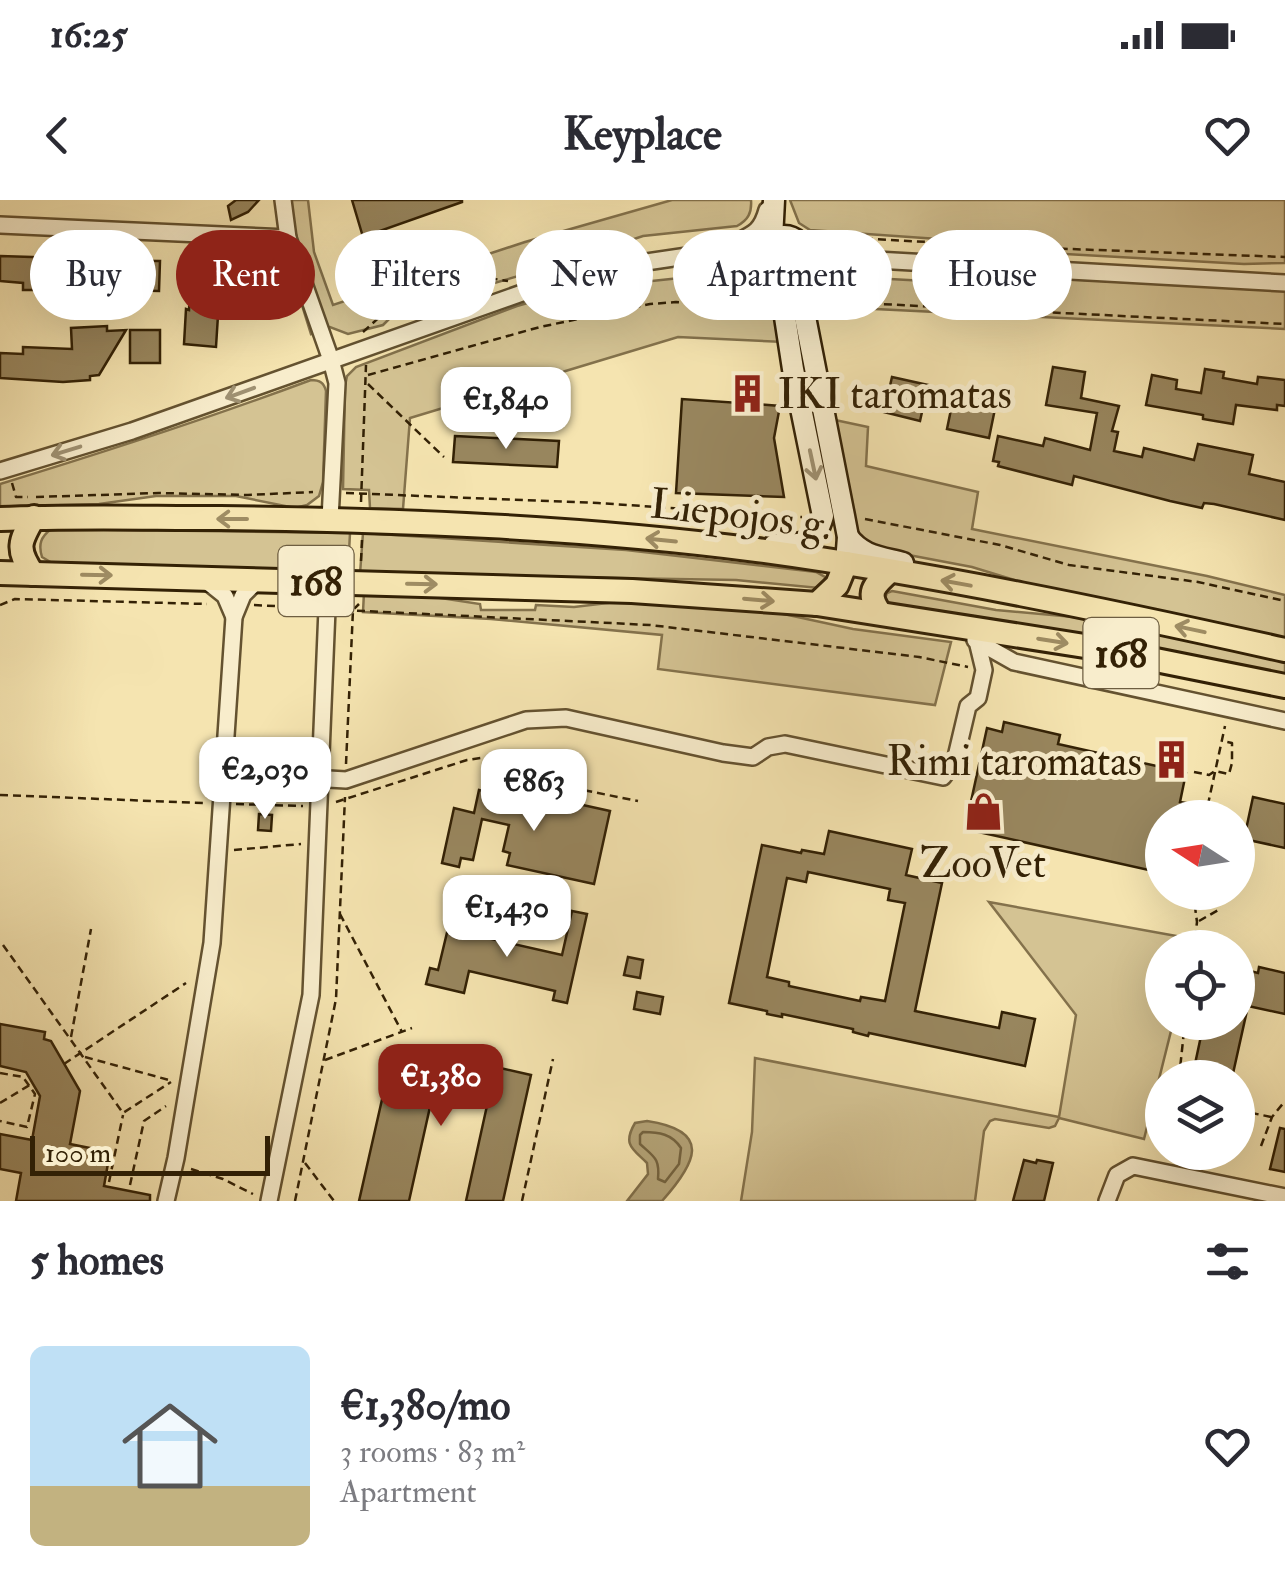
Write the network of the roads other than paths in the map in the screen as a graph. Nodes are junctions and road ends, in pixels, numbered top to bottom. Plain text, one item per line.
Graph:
1 (284, 200) edge
2 (773, 203) edge
3 (0, 226) edge
4 (287, 230) edge
5 (759, 230) edge
6 (776, 230) edge
7 (176, 233) edge
8 (673, 259) edge
9 (892, 261) edge
10 (1285, 284) edge
11 (315, 315) edge
12 (787, 320) edge
13 (805, 320) edge
14 (331, 360) junction
15 (4, 470) edge
16 (34, 517) junction
17 (0, 519) edge
18 (330, 519) junction
19 (838, 523) junction
20 (758, 550) junction
21 (846, 563) junction
22 (890, 571) junction
23 (0, 573) edge
24 (33, 574) junction
25 (920, 576) junction
26 (202, 578) junction
27 (259, 579) junction
28 (289, 580) junction
29 (354, 582) junction
30 (816, 604) junction
31 (235, 609) junction
32 (327, 609) junction
33 (880, 614) junction
34 (956, 626) junction
35 (977, 641) junction
36 (1285, 650) edge
37 (1014, 662) junction
38 (984, 670) junction
39 (1285, 686) edge
40 (1285, 721) edge
41 (225, 772) junction
42 (319, 780) junction
43 (1285, 1197) edge
44 (166, 1201) edge
45 (269, 1201) edge
46 (1107, 1201) edge

1 - 4 street
2 - 5 street
2 - 6 main road
3 - 7 street
8 - 14 street
9 - 10 street
11 - 14 street
12 -> 19 main road
13 - 19 main road
14 -> 15 street
14 - 18 street
16 - 17 main road, Liepojos g. / 168
18 -> 16 main road, Liepojos g. / 168
16 - 24 main road
20 -> 18 main road, Liepojos g. / 168
19 - 20 main road
19 - 21 main road
19 - 25 main road
20 - 21 main road, Liepojos g. / 168
21 - 22 main road, Liepojos g. / 168
21 - 30 main road
22 - 25 main road, Liepojos g. / 168
22 - 33 main road
23 - 24 main road, Liepojos g. / 168
24 -> 26 main road, Liepojos g. / 168
36 -> 25 main road, Liepojos g. / 168
26 - 27 main road, Liepojos g. / 168
26 - 31 street
27 - 28 main road, Liepojos g. / 168
27 - 31 street
28 - 29 main road, Liepojos g. / 168
28 - 32 street
29 -> 30 main road, Liepojos g. / 168
29 - 32 street
30 - 33 main road, Liepojos g. / 168
31 - 41 street
32 - 42 street
33 - 34 main road, Liepojos g. / 168
34 - 35 street
34 -> 39 main road, Liepojos g. / 168
35 - 37 street
35 - 38 street
37 - 38 street
37 - 40 street
38 - 42 street
41 - 42 street
41 - 44 street
42 - 45 street
43 - 46 street

